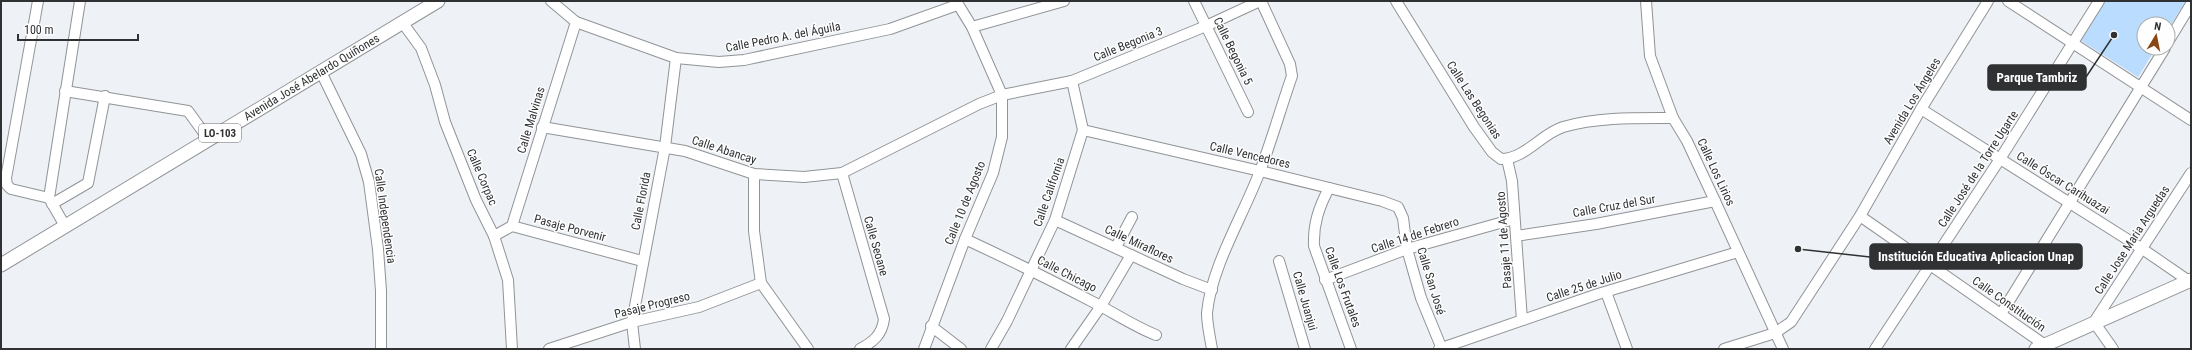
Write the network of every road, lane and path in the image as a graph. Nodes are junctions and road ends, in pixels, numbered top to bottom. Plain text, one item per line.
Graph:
1 (38, 1) edge
2 (80, 1) edge
3 (438, 1) edge
4 (551, 1) edge
5 (1064, 1) edge
6 (1194, 1) edge
7 (1260, 1) edge
8 (1396, 1) edge
9 (1646, 1) edge
10 (1988, 1) edge
11 (2008, 1) edge
12 (2099, 1) edge
13 (957, 3) edge
14 (2191, 4) edge
15 (402, 22) junction
16 (576, 22) junction
17 (1206, 26) junction
18 (972, 27) junction
19 (2176, 29) edge
20 (2074, 43) junction
21 (2160, 56) edge
22 (676, 58) junction
23 (321, 72) junction
24 (1072, 81) junction
25 (2141, 87) junction
26 (65, 91) junction
27 (1002, 95) junction
28 (105, 96) junction
29 (1921, 109) junction
30 (1248, 112) dead end
31 (1673, 118) junction
32 (2191, 120) edge
33 (542, 127) junction
34 (1083, 130) junction
35 (209, 140) junction
36 (665, 146) junction
37 (1507, 159) junction
38 (2000, 159) junction
39 (1260, 171) junction
40 (842, 173) junction
41 (2191, 173) edge
42 (754, 174) junction
43 (1329, 188) junction
44 (50, 201) junction
45 (1715, 201) junction
46 (2071, 202) junction
47 (1860, 216) junction
48 (1132, 217) dead end
49 (1403, 218) joint
50 (1514, 219) junction
51 (1055, 220) junction
52 (65, 226) junction
53 (512, 226) junction
54 (494, 236) junction
55 (1516, 236) junction
56 (965, 239) junction
57 (1116, 247) junction
58 (2141, 248) junction
59 (1407, 249) junction
60 (1738, 252) junction
61 (1131, 255) junction
62 (642, 261) junction
63 (1279, 261) dead end
64 (1, 265) edge
65 (1931, 265) junction
66 (1031, 269) junction
67 (1325, 280) junction
68 (2190, 281) edge
69 (761, 283) junction
70 (1212, 290) junction
71 (1606, 292) junction
72 (1101, 306) junction
73 (2001, 314) junction
74 (1522, 320) junction
75 (632, 322) junction
76 (2094, 322) junction
77 (931, 326) junction
78 (1775, 333) junction
79 (1156, 335) dead end
80 (2040, 347) edge
81 (381, 349) edge
82 (512, 349) edge
83 (549, 349) edge
84 (635, 349) edge
85 (808, 349) edge
86 (860, 349) edge
87 (924, 349) edge
88 (961, 349) edge
89 (991, 349) edge
90 (1071, 349) edge
91 (1212, 349) edge
92 (1305, 349) edge
93 (1351, 349) edge
94 (1441, 349) edge
95 (1627, 349) edge
96 (1724, 349) edge
97 (1784, 349) edge
98 (1875, 349) edge
99 (2113, 349) edge

1 - 44 street
2 - 26 street
3 - 15 main road, Avenida José Abelardo Quiñones / LO-103
4 - 16 street, Calle Pedro A. del Águila
5 - 18 street
6 - 17 street, Calle Begonia 5
7 - 17 street, Calle Begonia 3
7 - 39 street
8 - 37 street, Calle Las Begonias
9 - 31 street, Calle Los Lirios
10 - 29 street, Avenida Los Ángeles
11 - 20 street
12 - 20 street, Calle José de la Torre Ugarte
13 - 18 street, Calle 10 de Agosto
13 - 22 street, Calle Pedro A. del Águila
14 - 19 street
15 - 23 main road, Avenida José Abelardo Quiñones / LO-103
15 - 54 street, Calle Corpac
16 - 22 street, Calle Pedro A. del Águila
16 - 33 street, Calle Malvinas
17 - 24 street, Calle Begonia 3
17 - 30 street, Calle Begonia 5
18 - 27 street, Calle 10 de Agosto
20 - 25 street
20 - 38 street, Calle José de la Torre Ugarte
21 - 25 street
22 - 36 street, Calle Florida
23 - 35 main road, Avenida José Abelardo Quiñones / LO-103
23 - 81 street, Calle Independencia
24 - 27 street, Calle Begonia 3
24 - 34 street, Calle California
25 - 32 street
25 - 46 street
26 - 28 street
26 - 44 street
27 - 40 street, Calle Abancay
27 - 56 street, Calle 10 de Agosto
28 - 35 street
28 - 44 street
29 - 38 street, Calle Óscar Carihuazai
29 - 47 street, Avenida Los Ángeles
31 - 37 street
31 - 45 street, Calle Los Lirios
33 - 36 street, Calle Abancay
33 - 53 street, Calle Malvinas
34 - 39 street, Calle Vencedores
34 - 51 street, Calle California
35 - 52 main road, Avenida José Abelardo Quiñones / LO-103
36 - 42 street, Calle Abancay
36 - 62 street, Calle Florida
37 - 50 street, Pasaje 11 de Agosto
38 - 46 street, Calle Óscar Carihuazai
38 - 65 street, Calle José de la Torre Ugarte
39 - 43 street, Calle Vencedores
39 - 70 street
40 - 42 street, Calle Abancay
40 - 86 street, Calle Seoane
41 - 58 street, Calle Jose Maria Arguedas
42 - 69 street
43 - 49 street, Calle Vencedores
43 - 67 street, Calle Los Frutales
44 - 52 street
45 - 55 street, Calle Cruz del Sur
45 - 60 street, Calle Los Lirios
46 - 58 street, Calle Óscar Carihuazai
46 - 73 street
47 - 65 street, Calle Constitución
47 - 78 street, Avenida Los Ángeles
48 - 57 street
49 - 59 street, Calle San José
50 - 55 street, Pasaje 11 de Agosto
50 - 59 street, Calle 14 de Febrero
51 - 57 street, Calle Miraflores
51 - 66 street, Calle California
52 - 64 main road, Avenida José Abelardo Quiñones / LO-103
53 - 54 street
53 - 62 street, Pasaje Porvenir
54 - 82 street, Calle Corpac
55 - 74 street, Pasaje 11 de Agosto
56 - 66 street, Calle Chicago
56 - 77 street, Calle 10 de Agosto
57 - 61 street, Calle Miraflores
58 - 68 street, Calle Óscar Carihuazai
58 - 76 street, Calle Jose Maria Arguedas
59 - 67 street, Calle 14 de Febrero
59 - 94 street, Calle San José
60 - 71 street, Calle 25 de Julio
60 - 78 street, Calle Los Lirios
61 - 70 street, Calle Miraflores
61 - 72 street
62 - 75 street, Calle Florida
63 - 92 street, Calle Juanjui
65 - 73 street, Calle Constitución
65 - 98 street, Calle José de la Torre Ugarte
66 - 72 street, Calle Chicago
66 - 89 street, Calle California
67 - 93 street, Calle Los Frutales
68 - 76 main road
69 - 75 street, Pasaje Progreso
69 - 85 street
70 - 91 street
71 - 74 street, Calle 25 de Julio
71 - 95 street
72 - 79 street, Calle Chicago
72 - 90 street
73 - 80 street, Calle Constitución
74 - 94 street, Calle 25 de Julio
75 - 83 street, Pasaje Progreso
75 - 84 street, Calle Florida
76 - 80 main road
76 - 99 street
77 - 87 street, Calle 10 de Agosto
77 - 88 street
78 - 96 street, Avenida Los Ángeles
78 - 97 street, Calle Los Lirios

